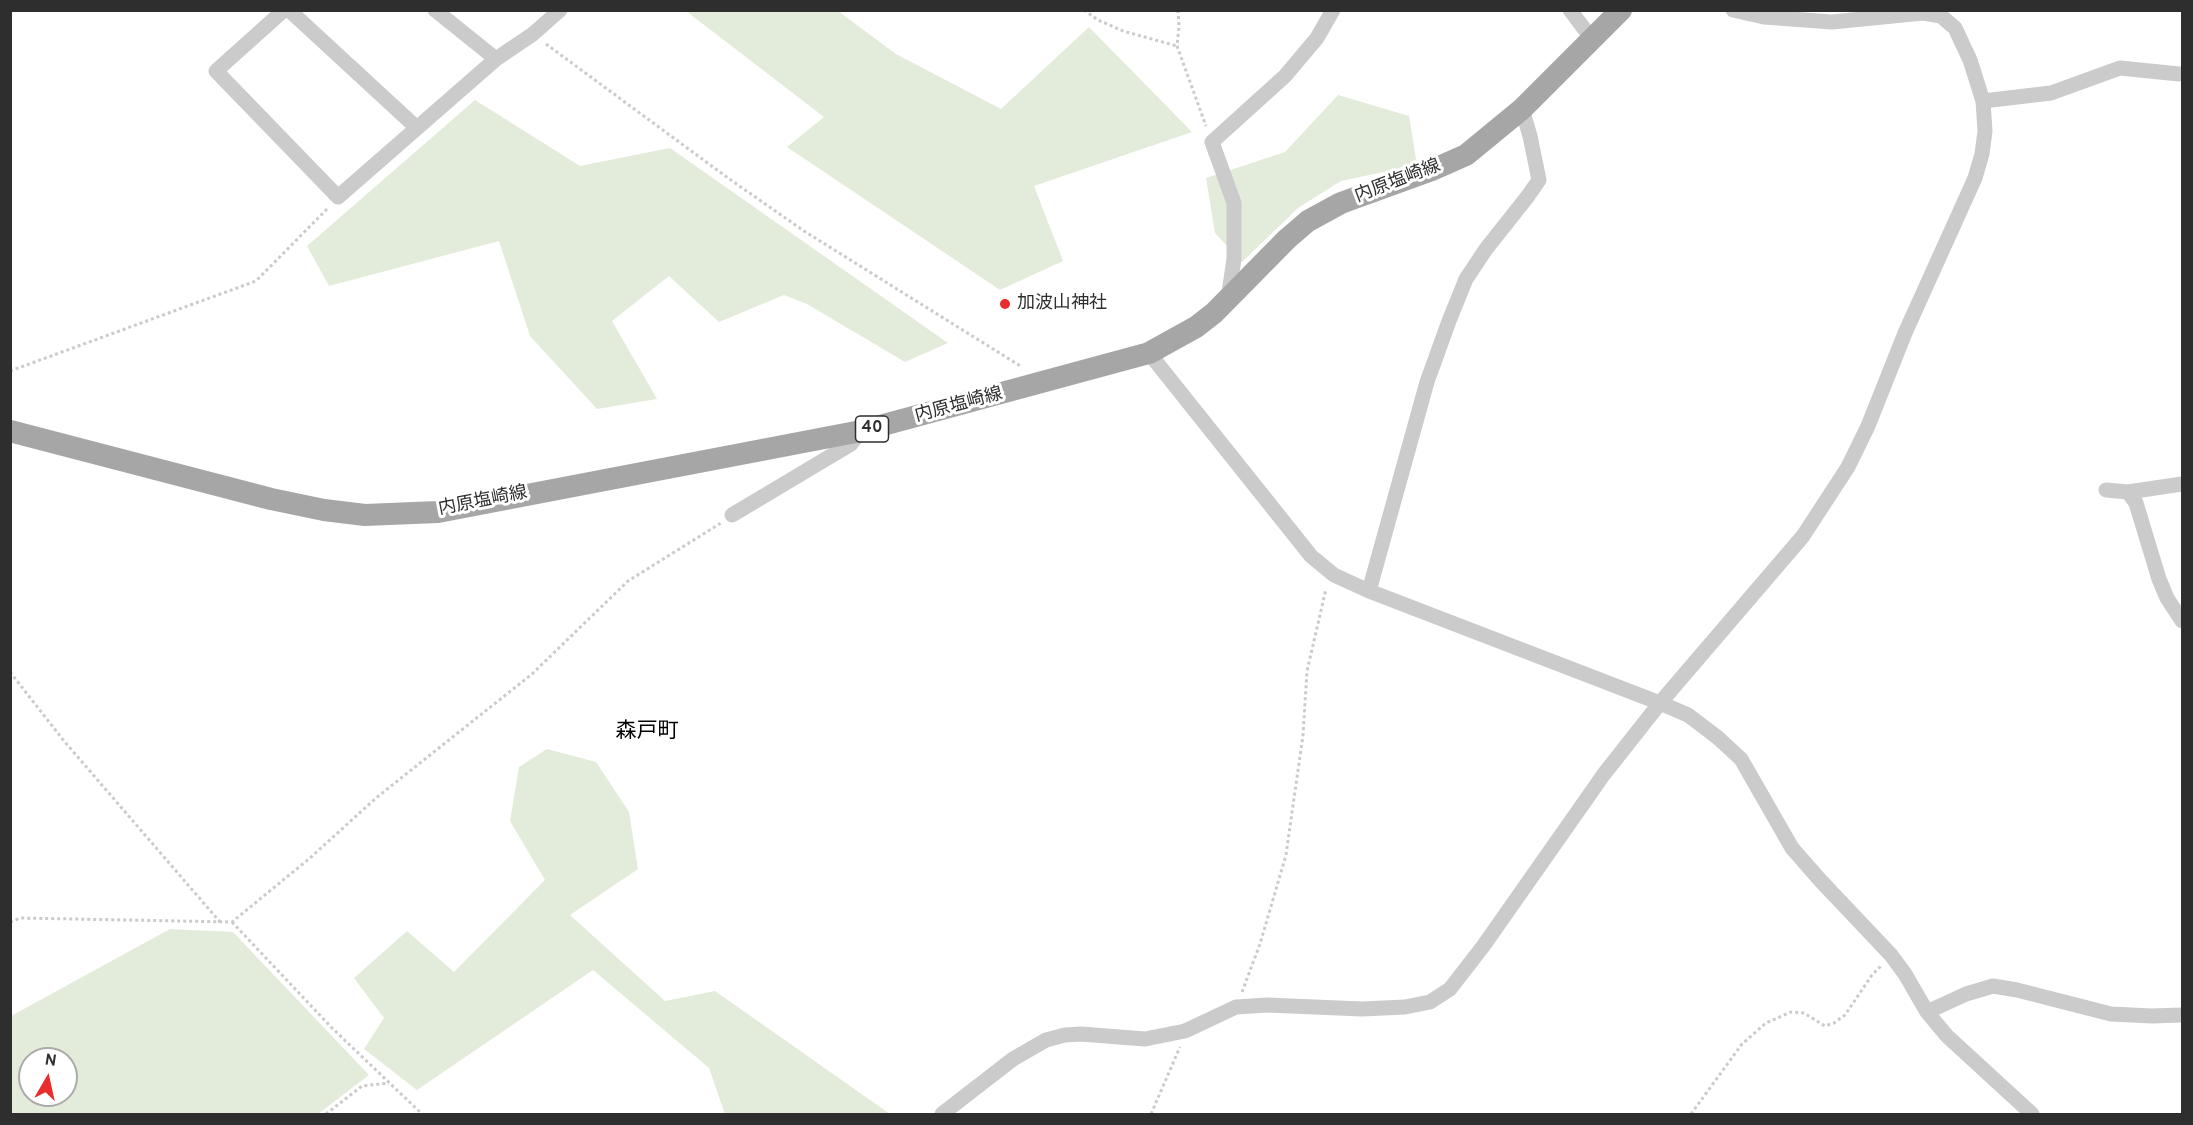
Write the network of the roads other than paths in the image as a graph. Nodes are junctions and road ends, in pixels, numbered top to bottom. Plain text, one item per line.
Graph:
1 (284, 10) edge
2 (289, 10) edge
3 (435, 10) edge
4 (560, 10) edge
5 (1333, 10) edge
6 (1570, 10) edge
7 (1621, 10) edge
8 (1733, 10) edge
9 (1942, 13) edge
10 (1592, 39) junction
11 (496, 59) junction
12 (2181, 73) edge
13 (1983, 101) junction
14 (1522, 109) junction
15 (417, 128) junction
16 (1228, 299) junction
17 (1149, 353) junction
18 (10, 431) edge
19 (861, 431) junction
20 (2182, 484) edge
21 (2106, 490) dead end
22 (2128, 492) junction
23 (732, 515) road end
24 (1369, 591) junction
25 (2182, 621) edge
26 (1660, 703) junction
27 (1927, 1012) junction
28 (2182, 1015) edge
29 (942, 1114) edge
30 (2032, 1114) edge

1 - 15 street
2 - 15 street
3 - 11 street
4 - 11 street
5 - 16 street
6 - 10 street
7 - 10 main road, 内原塩崎線 / 40
8 - 9 street
9 - 13 street
10 - 14 main road, 内原塩崎線 / 40
11 - 15 street
12 - 13 street
13 - 26 street
14 - 16 main road, 内原塩崎線 / 40
14 - 24 street
16 - 17 main road, 内原塩崎線 / 40
17 - 19 main road, 内原塩崎線 / 40
17 - 24 street
18 - 19 main road, 内原塩崎線 / 40
19 - 23 street
20 - 22 street
21 - 22 street
22 - 25 street
24 - 26 street
26 - 27 street
26 - 29 street
27 - 28 street
27 - 30 street

